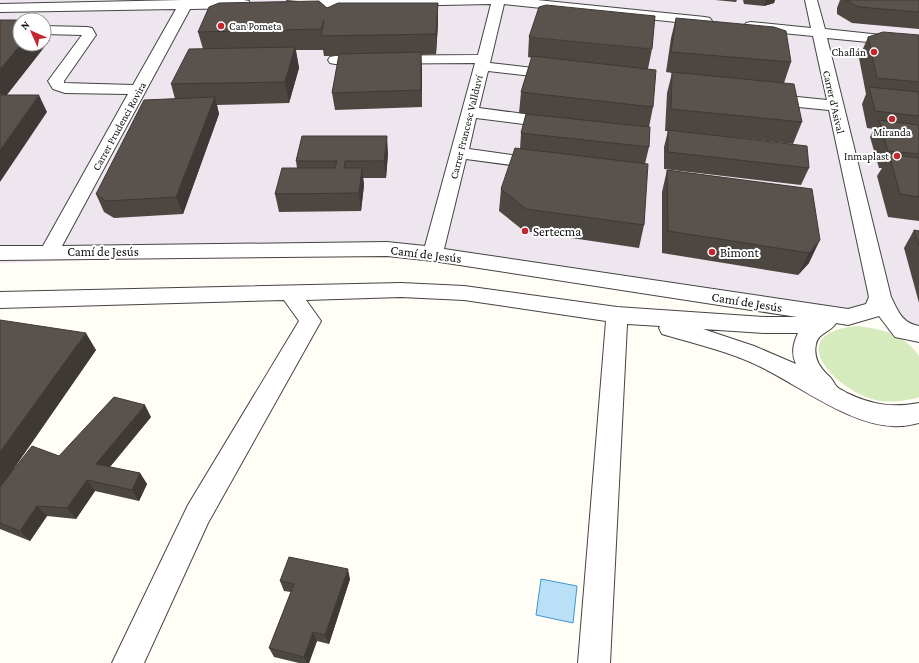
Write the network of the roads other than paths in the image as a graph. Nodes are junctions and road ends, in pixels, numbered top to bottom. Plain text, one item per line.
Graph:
1 (499, 0) edge
2 (811, 0) edge
3 (187, 3) edge
4 (255, 4) edge
5 (279, 4) edge
6 (0, 8) edge
7 (716, 22) edge
8 (739, 25) edge
9 (52, 30) edge
10 (819, 33) junction
11 (919, 43) edge
12 (335, 60) dead end
13 (483, 60) junction
14 (570, 71) edge
15 (138, 90) junction
16 (759, 92) edge
17 (833, 100) junction
18 (470, 112) junction
19 (572, 125) edge
20 (459, 153) junction
21 (554, 166) edge
22 (49, 252) junction
23 (0, 253) edge
24 (433, 254) junction
25 (290, 293) junction
26 (880, 298) junction
27 (0, 300) edge
28 (617, 315) junction
29 (848, 318) junction
30 (817, 325) junction
31 (914, 335) edge
32 (842, 400) junction
33 (919, 413) edge
34 (128, 663) edge
35 (594, 663) edge

1 - 5 street
1 - 7 street
1 - 13 street, Carrer Francesc Vallduví
2 - 10 street, Carrer d'Asival
3 - 4 street
3 - 6 street
3 - 15 street, Carrer Prudenci Rovira
8 - 10 street
9 - 15 street
10 - 11 street
10 - 17 street, Carrer d'Asival
12 - 13 street
13 - 14 street
13 - 18 street, Carrer Francesc Vallduví
15 - 22 street, Carrer Prudenci Rovira
16 - 17 street
17 - 26 street, Carrer d'Asival
18 - 19 street
18 - 20 street, Carrer Francesc Vallduví
20 - 21 street
20 - 24 street, Carrer Francesc Vallduví
22 - 23 street, Camí de Jesús
22 - 24 street, Camí de Jesús
24 - 29 street, Camí de Jesús
25 - 27 street
25 - 28 street
25 - 34 street
26 - 29 street
26 - 31 street, Carrer d'Asival
28 - 30 street
28 - 32 street
28 - 35 street
29 - 30 street
29 - 31 street
30 - 32 street
32 - 33 street

